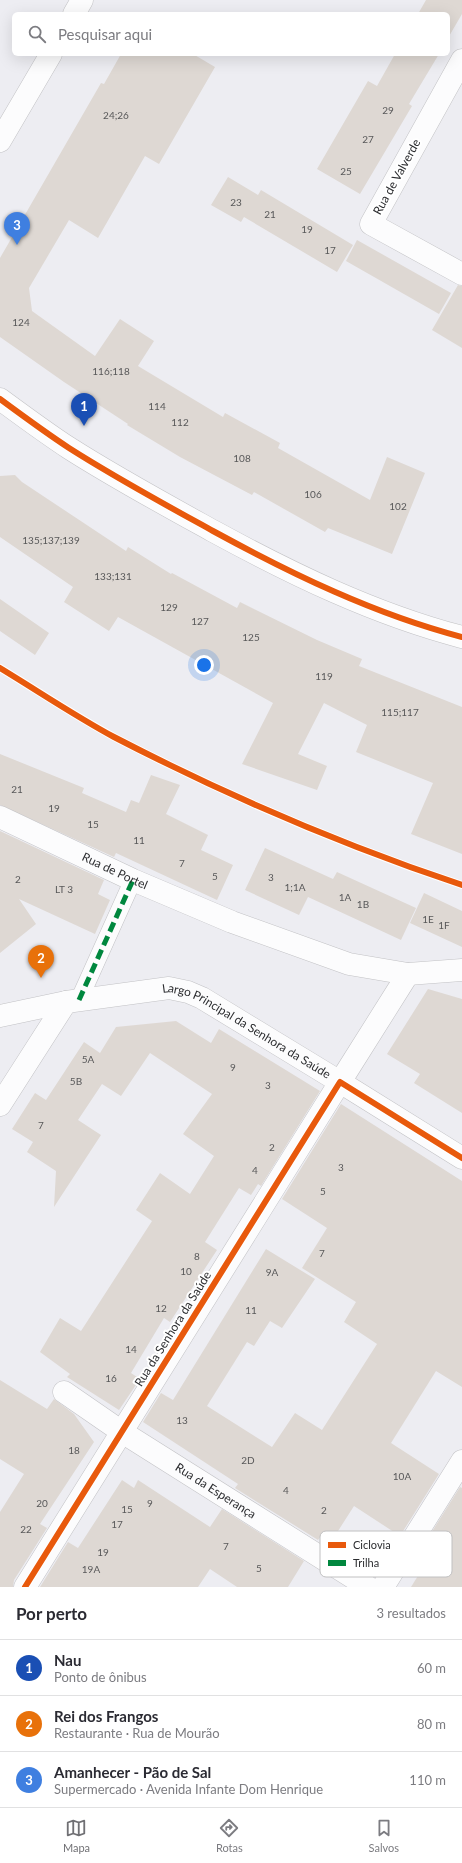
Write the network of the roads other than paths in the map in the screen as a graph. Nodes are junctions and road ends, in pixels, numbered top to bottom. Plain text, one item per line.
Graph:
1 (82, 0) edge
2 (75, 12) edge
3 (50, 56) edge
4 (462, 60) edge
5 (0, 141) edge
6 (462, 274) edge
7 (0, 400) edge
8 (462, 637) edge
9 (0, 817) edge
10 (133, 880) junction
11 (462, 970) edge
12 (408, 974) junction
13 (73, 1001) junction
14 (0, 1016) edge
15 (340, 1082) junction
16 (0, 1105) edge
17 (462, 1158) edge
18 (64, 1392) dead end
19 (122, 1432) junction
20 (462, 1461) edge
21 (418, 1531) edge
22 (320, 1557) edge
23 (352, 1577) edge
24 (389, 1577) edge
25 (25, 1587) edge
26 (368, 1587) edge
27 (383, 1587) edge

1 - 2 street
3 - 5 street
4 - 6 street, Rua de Valverde
7 - 8 street
9 - 10 street, Rua de Portel
10 - 12 street, Rua de Portel
10 - 13 street
11 - 12 street
12 - 15 street, Largo Principal da Senhora da Saúde
13 - 14 street, Largo Principal da Senhora da Saúde
13 - 15 street, Largo Principal da Senhora da Saúde
13 - 16 street
15 - 17 street
15 - 19 street, Rua da Senhora da Saúde
18 - 19 street, Rua da Esperança
19 - 22 street, Rua da Esperança
19 - 25 street, Rua da Senhora da Saúde
20 - 21 street
23 - 26 street, Rua da Esperança
24 - 27 street

